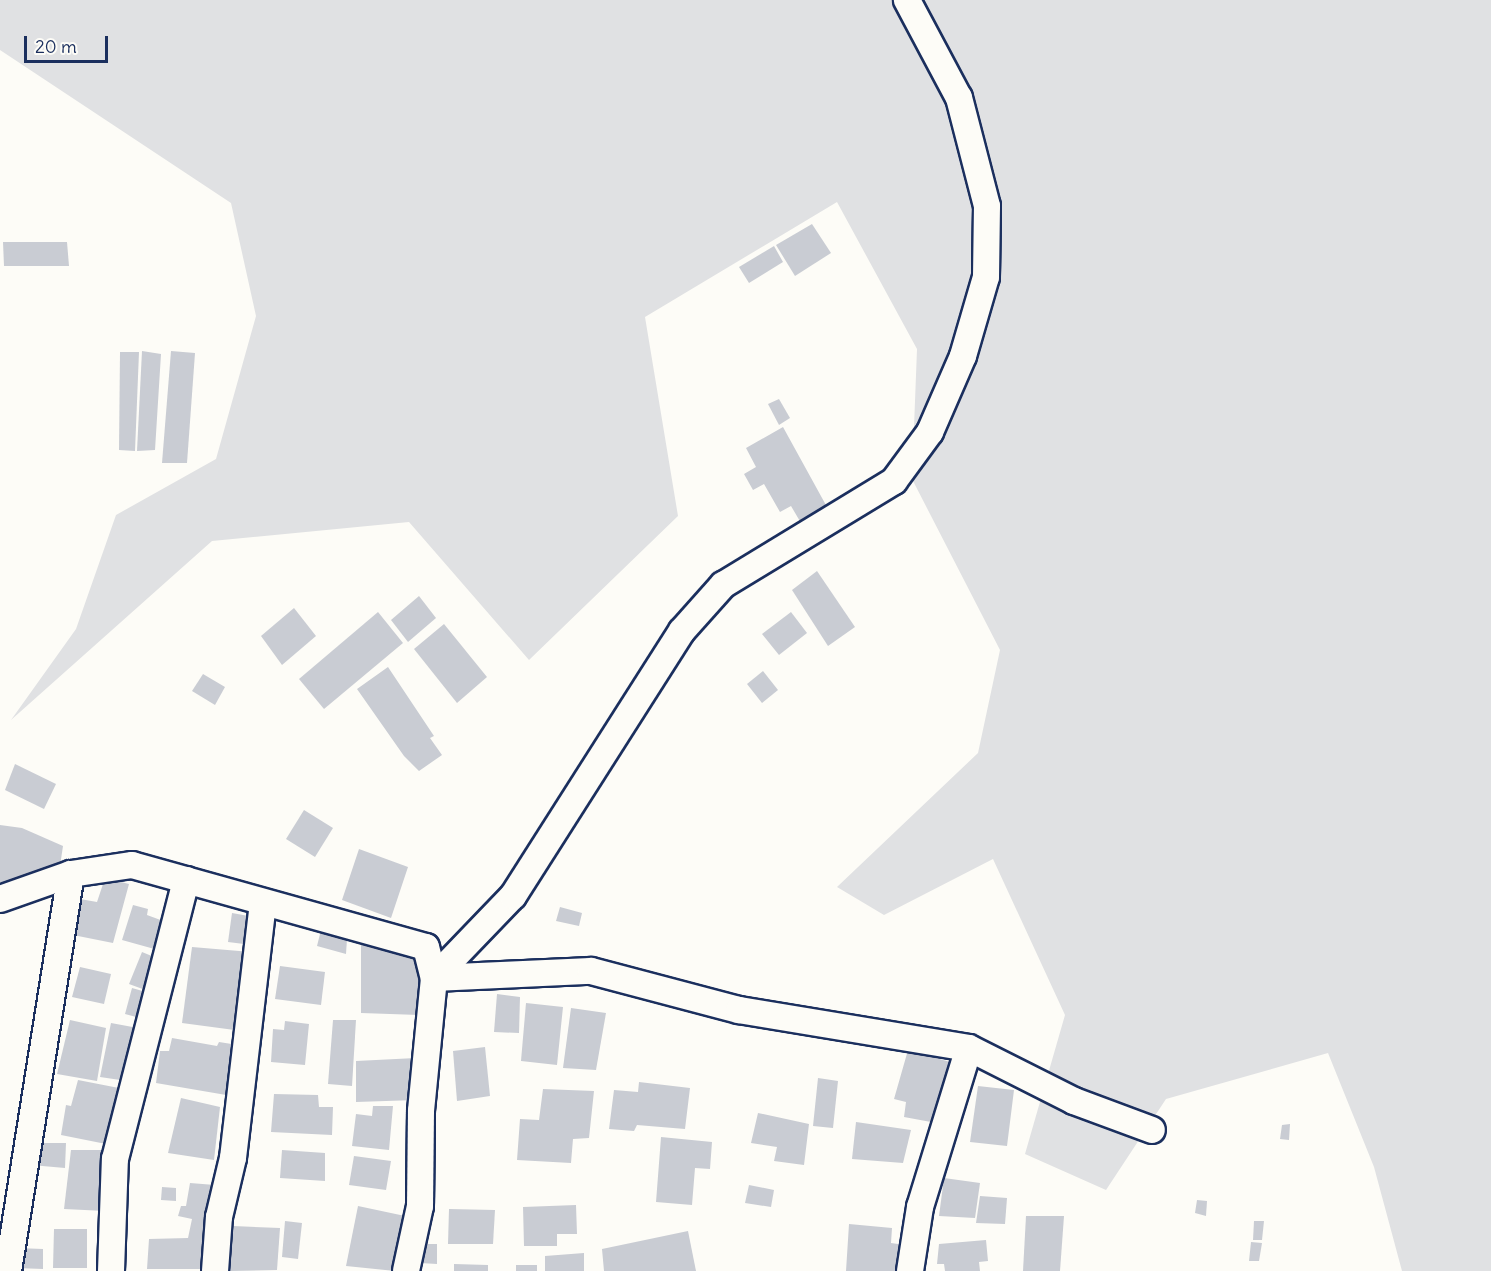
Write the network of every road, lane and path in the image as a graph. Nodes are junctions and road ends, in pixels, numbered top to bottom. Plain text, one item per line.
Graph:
1 (907, 0) edge
2 (71, 874) junction
3 (186, 880) junction
4 (0, 899) edge
5 (263, 904) junction
6 (434, 978) junction
7 (969, 1048) junction
8 (1152, 1130) dead end
9 (8, 1271) edge
10 (111, 1271) edge
11 (215, 1271) edge
12 (406, 1271) edge
13 (910, 1271) edge

1 - 6 street
2 - 3 street
2 - 4 street
2 - 9 street
3 - 5 street
3 - 10 street
5 - 6 street
5 - 11 street
6 - 7 street
6 - 12 street
7 - 8 street
7 - 13 street

